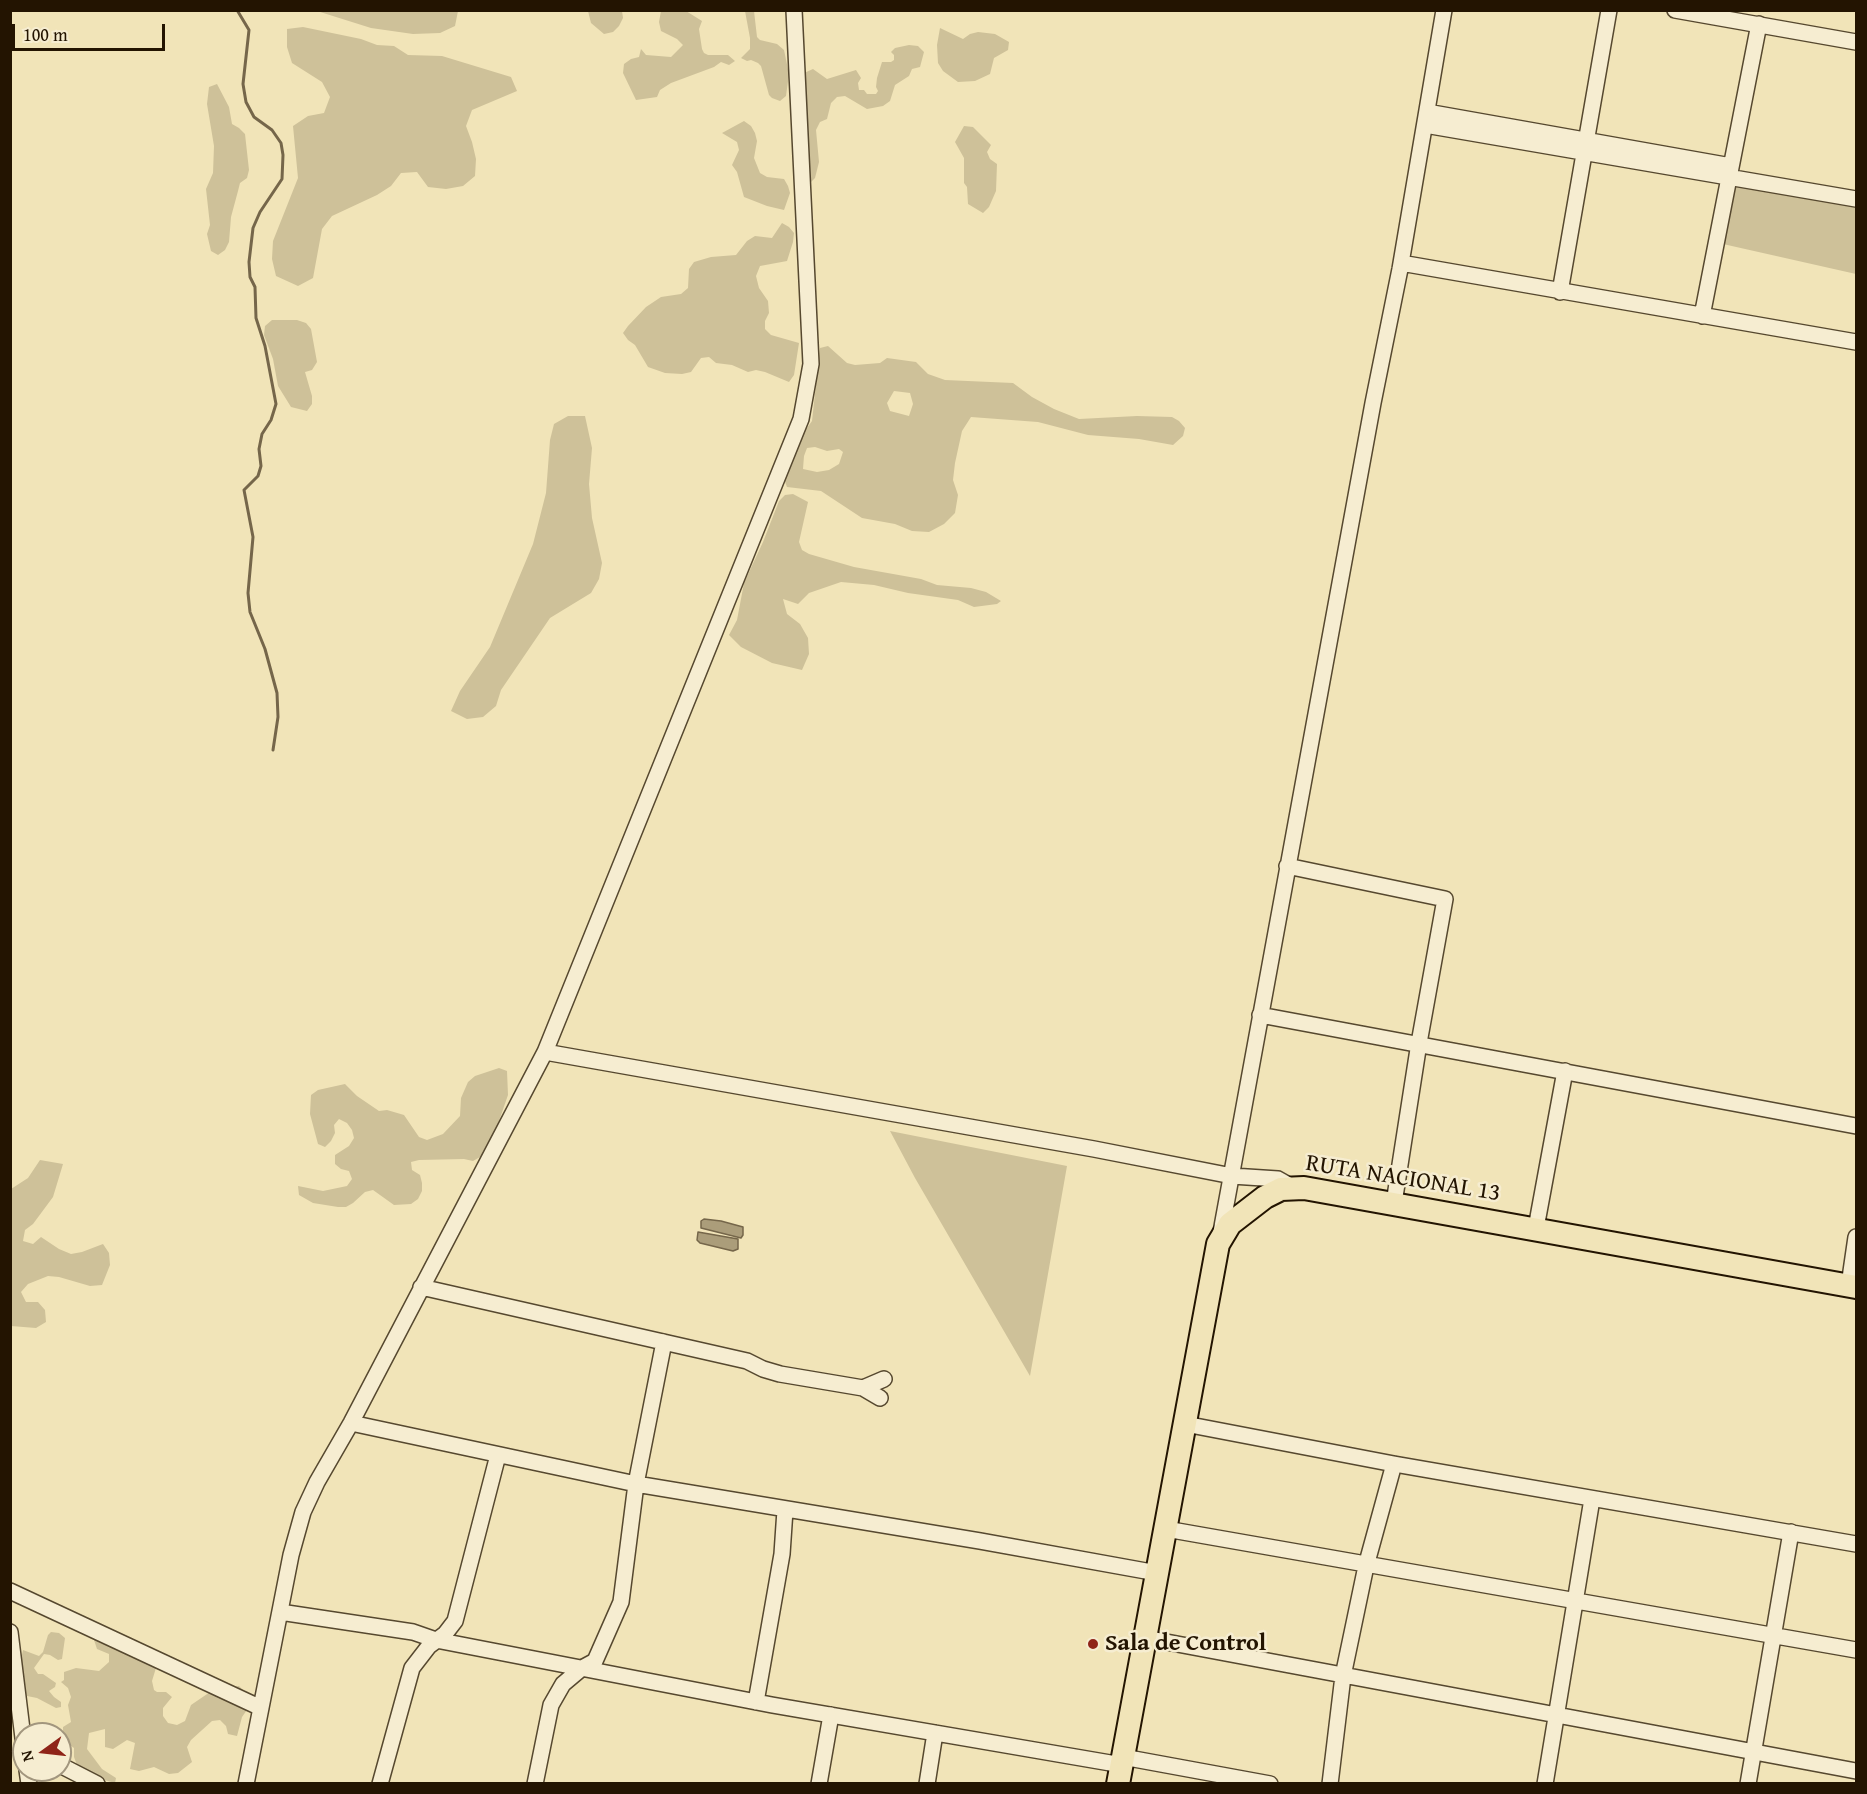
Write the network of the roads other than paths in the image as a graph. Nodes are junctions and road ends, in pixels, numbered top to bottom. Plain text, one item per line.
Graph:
1 (794, 10) edge
2 (1444, 10) edge
3 (1609, 10) edge
4 (1675, 10) edge
5 (1759, 24) junction
6 (1857, 42) edge
7 (1426, 119) junction
8 (1586, 146) junction
9 (1730, 172) junction
10 (1857, 199) edge
11 (1401, 263) junction
12 (1560, 292) junction
13 (1702, 316) junction
14 (1857, 342) edge
15 (1287, 866) junction
16 (1260, 1015) junction
17 (1419, 1043) junction
18 (545, 1052) junction
19 (1565, 1071) junction
20 (1857, 1126) edge
21 (1232, 1176) junction
22 (1294, 1188) junction
23 (1394, 1203) junction
24 (1536, 1228) junction
25 (1857, 1237) edge
26 (1218, 1244) junction
27 (1853, 1286) edge
28 (421, 1287) junction
29 (664, 1342) junction
30 (884, 1378) dead end
31 (863, 1388) junction
32 (880, 1398) dead end
33 (351, 1423) junction
34 (1185, 1424) junction
35 (498, 1455) junction
36 (1394, 1464) junction
37 (636, 1484) junction
38 (1592, 1499) junction
39 (785, 1510) junction
40 (1166, 1529) junction
41 (1791, 1532) junction
42 (1857, 1544) edge
43 (1366, 1566) junction
44 (1157, 1573) junction
45 (10, 1592) edge
46 (1575, 1601) junction
47 (280, 1612) junction
48 (10, 1632) edge
49 (1774, 1636) junction
50 (1145, 1638) junction
51 (436, 1640) junction
52 (1857, 1650) edge
53 (582, 1668) junction
54 (1343, 1676) junction
55 (756, 1702) junction
56 (261, 1708) junction
57 (831, 1715) junction
58 (1556, 1716) junction
59 (21, 1722) edge
60 (935, 1733) junction
61 (1752, 1753) junction
62 (1121, 1768) edge
63 (72, 1771) edge
64 (1857, 1771) edge
65 (97, 1784) edge
66 (246, 1784) edge
67 (380, 1784) edge
68 (536, 1784) edge
69 (819, 1784) edge
70 (927, 1784) edge
71 (1270, 1784) edge
72 (1330, 1784) edge
73 (1545, 1784) edge
74 (1748, 1784) edge

1 - 18 street
2 - 7 street
3 - 8 street
4 - 5 street
5 - 6 street
5 - 9 street
7 - 8 street
7 - 11 street
8 - 9 street
8 - 12 street
9 - 10 street
9 - 13 street
11 - 12 street
11 - 15 street
12 - 13 street
13 - 14 street
15 - 16 street
15 - 17 street
16 - 17 street
16 - 21 street
17 - 19 street
17 - 23 street
18 - 21 street
18 - 28 street
19 - 20 street
19 - 24 street
21 - 22 street
21 - 26 street
22 - 23 highway, RUTA NACIONAL 13
22 - 26 highway, RUTA NACIONAL 13
23 - 24 highway, RUTA NACIONAL 13
24 - 27 highway, RUTA NACIONAL 13
25 - 27 street
26 - 34 highway, RUTA NACIONAL 13
28 - 29 street
28 - 33 street
29 - 31 street
29 - 37 street
30 - 31 street
31 - 32 street
33 - 35 street
33 - 47 street
34 - 36 street
34 - 40 highway, RUTA NACIONAL 13
35 - 37 street
35 - 51 street
36 - 38 street
36 - 43 street
37 - 39 street
37 - 53 street
38 - 41 street
38 - 46 street
39 - 44 street
39 - 55 street
40 - 43 street
40 - 44 highway, RUTA NACIONAL 13
41 - 42 street
41 - 49 street
43 - 46 street
43 - 54 street
44 - 50 highway, RUTA NACIONAL 13
45 - 56 street
46 - 49 street
46 - 58 street
47 - 51 street
47 - 56 street
48 - 59 street
49 - 52 street
49 - 61 street
50 - 54 street
50 - 62 highway, RUTA NACIONAL 13
51 - 53 street
51 - 67 street
53 - 55 street
53 - 68 street
54 - 58 street
54 - 72 street
55 - 57 street
56 - 66 street
57 - 60 street
57 - 69 street
58 - 61 street
58 - 73 street
60 - 62 street
60 - 70 street
61 - 64 street
61 - 74 street
62 - 71 street
63 - 65 street

